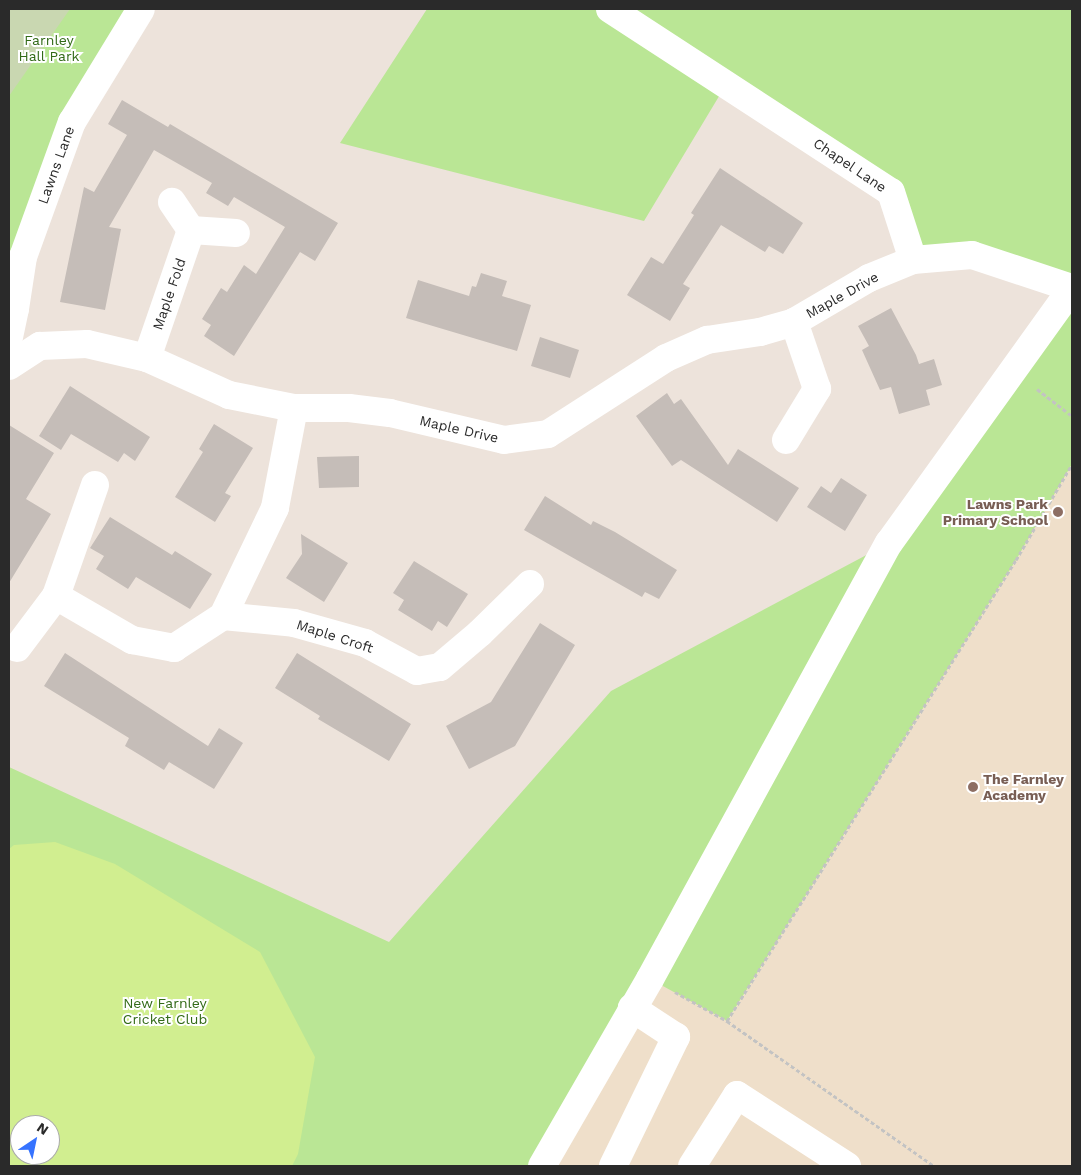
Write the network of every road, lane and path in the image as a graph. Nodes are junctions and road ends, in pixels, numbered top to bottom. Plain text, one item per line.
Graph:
1 (141, 9) edge
2 (610, 9) edge
3 (172, 202) dead end
4 (191, 230) junction
5 (236, 233) dead end
6 (913, 260) junction
7 (1072, 288) edge
8 (794, 322) junction
9 (9, 337) edge
10 (147, 358) junction
11 (9, 366) edge
12 (1013, 370) junction
13 (294, 408) junction
14 (1072, 416) edge
15 (786, 440) dead end
16 (1072, 464) edge
17 (95, 485) dead end
18 (530, 584) dead end
19 (56, 596) junction
20 (223, 616) junction
21 (17, 648) dead end
22 (650, 979) junction
23 (632, 1008) junction
24 (727, 1020) junction
25 (542, 1166) edge
26 (613, 1166) edge
27 (693, 1166) edge
28 (847, 1166) edge
29 (934, 1166) edge

1 - 9 street, Lawns Lane
2 - 6 street, Chapel Lane
3 - 4 street
4 - 5 street
4 - 10 street, Maple Fold
6 - 7 street
6 - 8 street, Maple Drive
7 - 12 street
8 - 13 street, Maple Drive
8 - 15 street
10 - 11 street, Maple Drive
10 - 13 street, Maple Drive
12 - 14 path
12 - 22 street
13 - 20 street
16 - 24 path
17 - 19 street
18 - 20 street, Maple Croft
19 - 20 street
19 - 21 street
22 - 23 street
22 - 24 path
23 - 25 street
23 - 26 street
24 - 29 path
27 - 28 street

